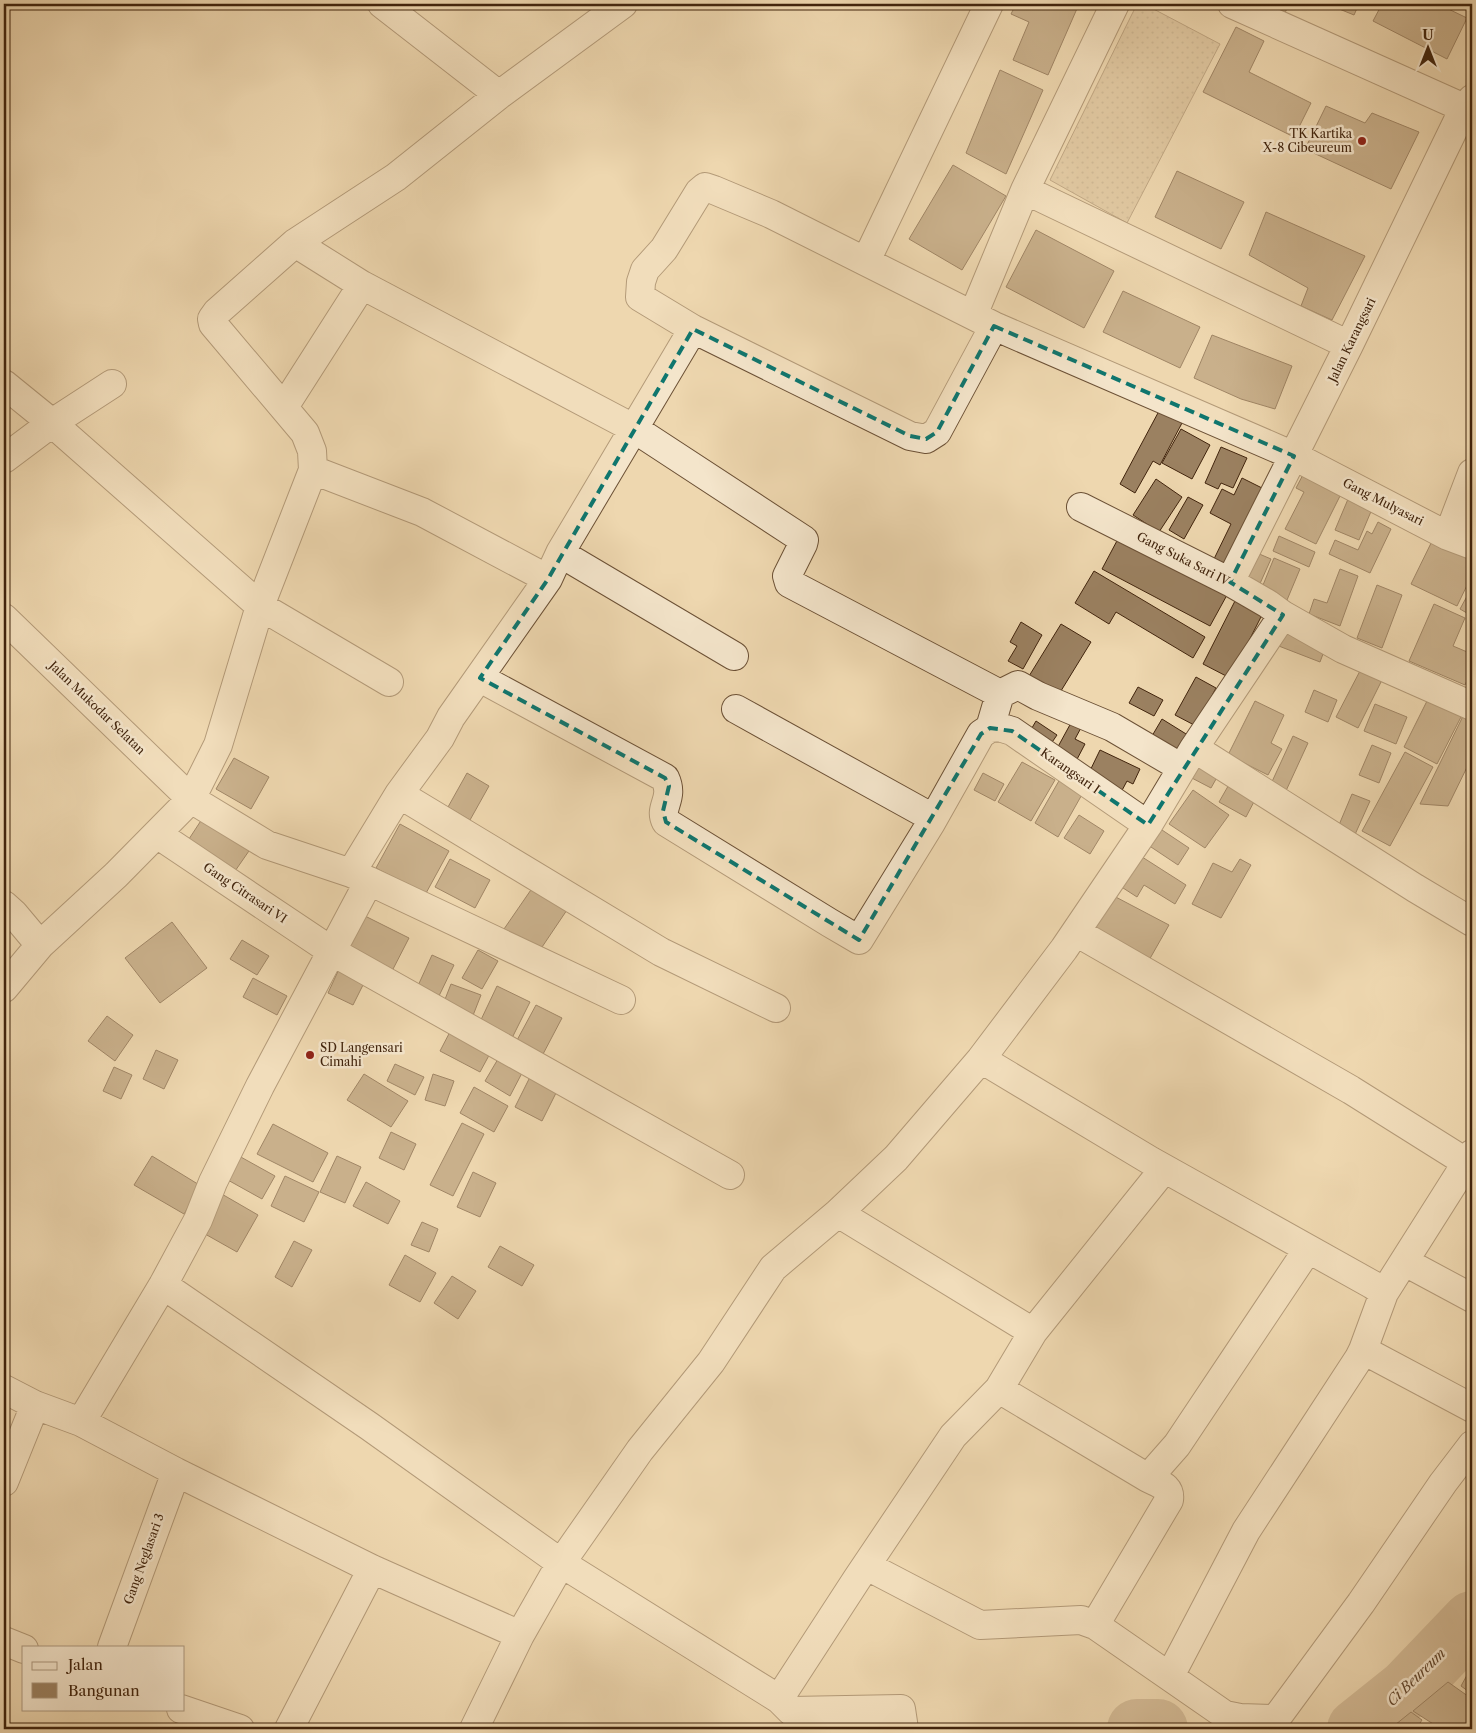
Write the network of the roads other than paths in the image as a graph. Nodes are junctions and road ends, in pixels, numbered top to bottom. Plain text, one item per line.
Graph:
1 (382, 4) edge
2 (623, 4) edge
3 (989, 4) edge
4 (1115, 4) edge
5 (1232, 4) edge
6 (499, 95) junction
7 (1468, 103) edge
8 (1025, 190) junction
9 (295, 242) junction
10 (866, 261) junction
11 (362, 284) junction
12 (985, 317) junction
13 (693, 329) junction
14 (1350, 345) junction
15 (4, 384) edge
16 (112, 384) dead end
17 (284, 407) junction
18 (52, 422) junction
19 (633, 428) junction
20 (1294, 456) junction
21 (4, 459) edge
22 (313, 470) junction
23 (1472, 473) edge
24 (1081, 507) dead end
25 (1460, 541) edge
26 (560, 553) junction
27 (548, 579) junction
28 (1230, 582) junction
29 (260, 606) junction
30 (1283, 615) junction
31 (4, 618) edge
32 (734, 656) dead end
33 (480, 678) junction
34 (389, 682) dead end
35 (1000, 694) junction
36 (1472, 706) edge
37 (736, 709) dead end
38 (990, 728) junction
39 (1188, 758) junction
40 (399, 794) junction
41 (191, 799) junction
42 (933, 818) junction
43 (1148, 824) junction
44 (157, 834) junction
45 (360, 877) junction
46 (4, 905) edge
47 (1472, 922) edge
48 (1076, 932) junction
49 (40, 946) junction
50 (332, 952) junction
51 (4, 988) edge
52 (621, 1000) dead end
53 (776, 1008) dead end
54 (981, 1059) junction
55 (1470, 1161) edge
56 (1164, 1168) junction
57 (730, 1175) dead end
58 (838, 1213) junction
59 (1308, 1249) junction
60 (1405, 1262) junction
61 (162, 1285) junction
62 (1384, 1293) junction
63 (1472, 1298) edge
64 (1033, 1332) junction
65 (1363, 1350) junction
66 (4, 1389) edge
67 (998, 1389) junction
68 (35, 1405) junction
69 (1472, 1408) edge
70 (81, 1422) junction
71 (1472, 1445) edge
72 (176, 1472) junction
73 (1148, 1478) junction
74 (4, 1482) edge
75 (561, 1563) junction
76 (867, 1566) junction
77 (372, 1569) junction
78 (1094, 1625) junction
79 (520, 1635) junction
80 (4, 1641) edge
81 (112, 1646) edge
82 (22, 1648) edge
83 (1170, 1676) junction
84 (780, 1699) junction
85 (184, 1710) edge
86 (903, 1725) edge
87 (240, 1729) edge
88 (289, 1729) edge
89 (474, 1729) edge

1 - 6 street
2 - 6 street
3 - 10 street
4 - 8 street
5 - 7 street
6 - 9 street
7 - 14 street, Jalan Karangsari
8 - 12 street
8 - 14 street
9 - 11 street
9 - 17 street
10 - 12 street, Gang Mulyasari
10 - 13 street, Gang Mulyasari
11 - 17 street
11 - 19 street
12 - 13 street
12 - 20 street, Gang Mulyasari
13 - 19 street
14 - 20 street, Jalan Karangsari
15 - 18 street
16 - 18 street
17 - 22 street
18 - 21 street
18 - 29 street
19 - 26 street
19 - 35 street
20 - 25 street, Gang Mulyasari
20 - 28 street, Jalan Karangsari
22 - 27 street
22 - 29 street
23 - 25 street
24 - 28 street, Gang Suka Sari IV
26 - 27 street
26 - 32 street
27 - 33 street
28 - 30 street, Gang Suka Sari IV
29 - 34 street
29 - 41 street
30 - 36 street, Gang Suka Sari IV
30 - 39 street
31 - 41 street, Jalan Mukodar Selatan
33 - 40 street
33 - 42 street
35 - 38 street
35 - 39 street
37 - 42 street
38 - 42 street
38 - 43 street, Karangsari I
39 - 43 street
39 - 47 street
40 - 45 street
40 - 53 street
41 - 44 street
41 - 45 street, Jalan Mukodar Selatan
43 - 48 street
44 - 49 street
44 - 50 street, Gang Citrasari VI
45 - 50 street
45 - 52 street, Jalan Mukodar Selatan
46 - 49 street
48 - 54 street
48 - 55 street
49 - 51 street
50 - 57 street, Gang Citrasari VI
50 - 61 street
54 - 56 street
54 - 58 street
55 - 60 street
56 - 59 street
56 - 64 street
58 - 64 street
58 - 75 street
59 - 62 street
59 - 73 street
60 - 62 street
60 - 63 street
61 - 70 street
61 - 75 street
62 - 65 street
64 - 67 street
65 - 69 street
65 - 83 street
66 - 68 street
67 - 73 street
67 - 76 street
68 - 70 street
68 - 74 street
70 - 72 street
71 - 83 street
72 - 77 street
72 - 81 street, Gang Neglasari 3
73 - 78 street
75 - 79 street
75 - 84 street
76 - 78 street
76 - 84 street
77 - 79 street
77 - 88 street
78 - 83 street
79 - 89 street
80 - 82 street
84 - 86 street
85 - 87 street

